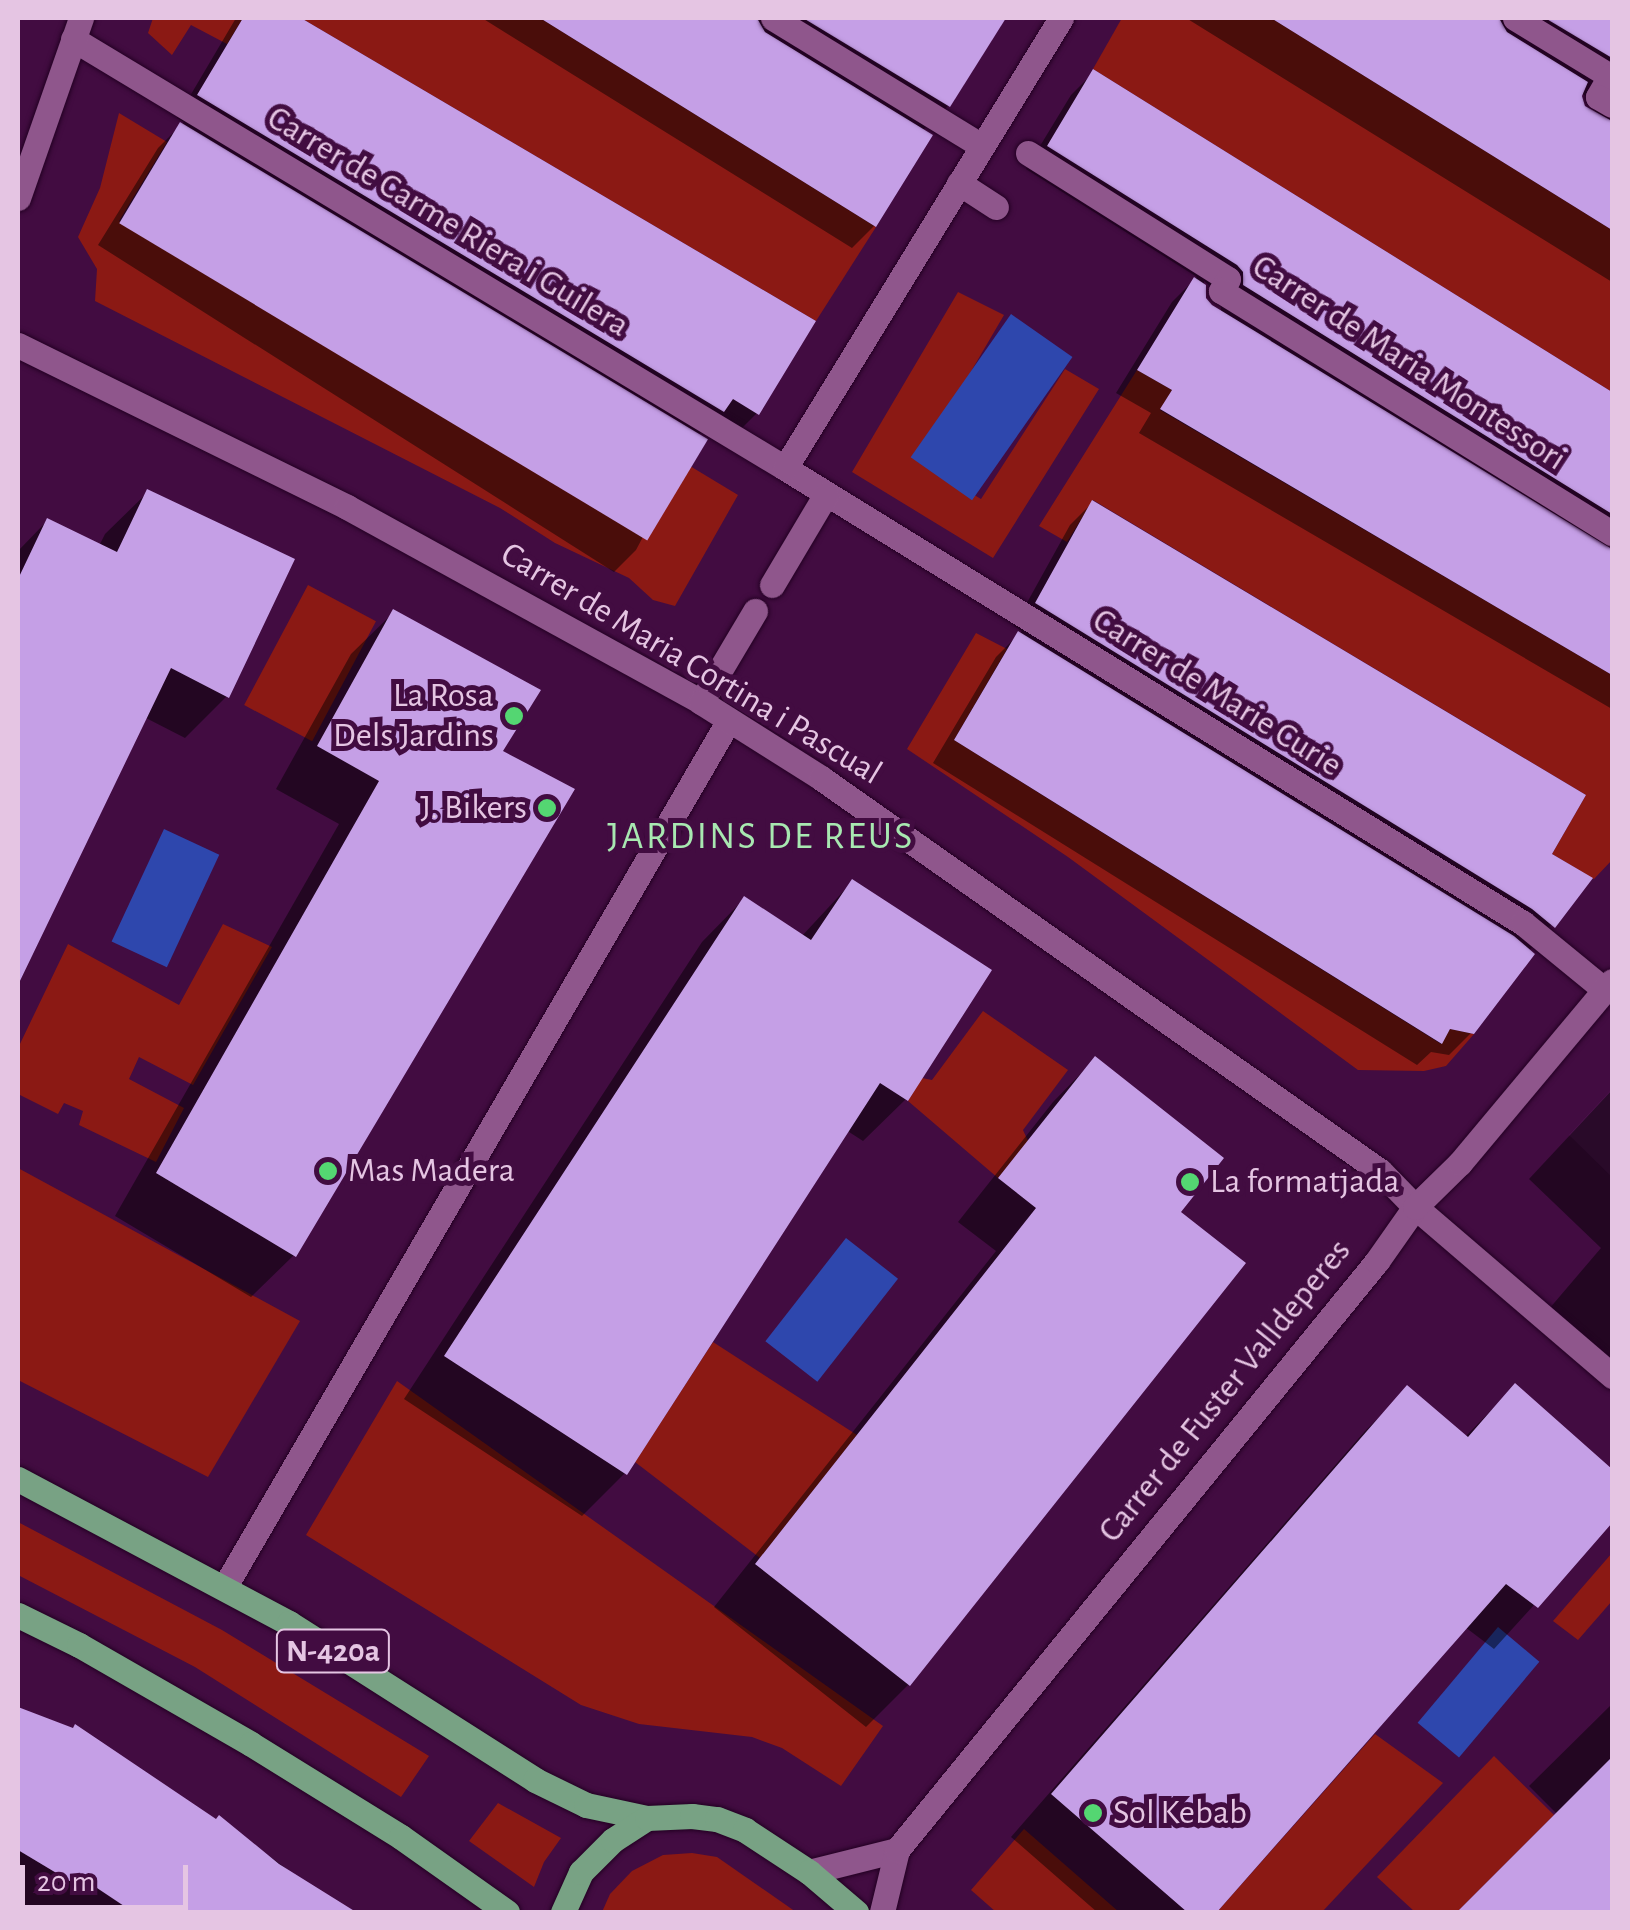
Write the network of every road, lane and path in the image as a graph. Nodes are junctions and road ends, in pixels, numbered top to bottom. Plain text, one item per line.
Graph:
1 (773, 18) edge
2 (1061, 18) edge
3 (1515, 18) edge
4 (77, 28) edge
5 (1612, 106) edge
6 (982, 146) junction
7 (1028, 153) dead end
8 (959, 184) junction
9 (18, 198) edge
10 (996, 207) dead end
11 (18, 346) edge
12 (785, 468) junction
13 (826, 494) junction
14 (1612, 534) edge
15 (772, 584) dead end
16 (755, 611) dead end
17 (701, 702) junction
18 (729, 720) junction
19 (1608, 986) edge
20 (1415, 1206) junction
21 (1612, 1376) edge
22 (18, 1479) edge
23 (224, 1588) junction
24 (18, 1615) edge
25 (647, 1818) junction
26 (896, 1850) junction
27 (808, 1872) junction
28 (506, 1912) edge
29 (563, 1912) edge
30 (856, 1912) edge
31 (882, 1912) edge

1 - 6 street
2 - 6 street
3 - 5 street
4 - 9 street
4 - 12 street, Carrer de Carme Riera i Guilera
6 - 8 street
7 - 14 street, Carrer de Maria Montessori
8 - 10 street
8 - 12 street
11 - 17 street, Carrer de Maria Cortina i Pascual
12 - 13 street, Carrer de Marie Curie
13 - 15 street
13 - 19 street, Carrer de Marie Curie
16 - 17 street
17 - 18 street, Carrer de Maria Cortina i Pascual
18 - 20 street, Carrer de Maria Cortina i Pascual
18 - 23 street
19 - 20 street, Carrer de Fuster Valldeperes
20 - 21 street, Carrer de Maria Cortina i Pascual
20 - 26 street, Carrer de Fuster Valldeperes
22 - 23 main road, N-420a
23 - 25 main road, N-420a
24 - 28 main road
25 - 27 main road, N-420a
25 - 29 main road
26 - 27 street
26 - 31 street, Carrer de Fuster Valldeperes
27 - 30 main road, N-420a

